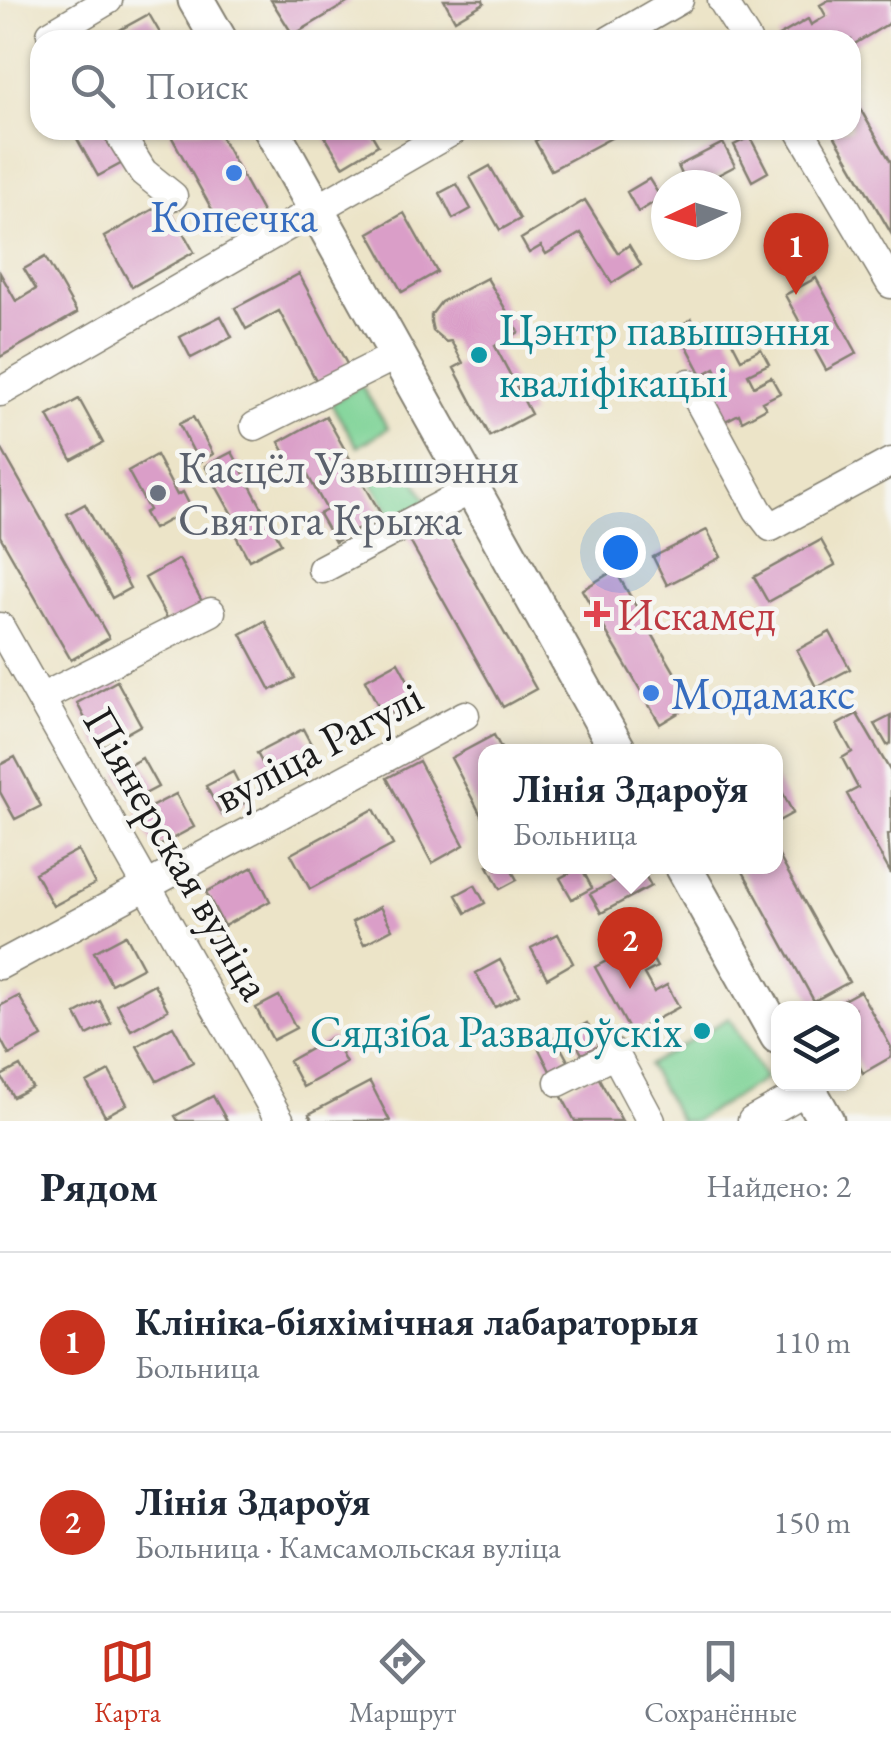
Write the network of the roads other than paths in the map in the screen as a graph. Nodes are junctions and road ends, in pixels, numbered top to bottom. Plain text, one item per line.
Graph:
1 (108, 0) edge
2 (196, 0) edge
3 (679, 0) edge
4 (722, 0) edge
5 (58, 30) edge
6 (213, 30) edge
7 (627, 30) edge
8 (741, 30) edge
9 (123, 140) edge
10 (278, 140) edge
11 (437, 140) edge
12 (806, 140) edge
13 (173, 196) dead end
14 (316, 209) junction
15 (891, 284) edge
16 (397, 355) junction
17 (688, 384) dead end
18 (0, 392) edge
19 (255, 426) dead end
20 (891, 462) edge
21 (472, 489) junction
22 (322, 569) dead end
23 (211, 612) dead end
24 (0, 628) edge
25 (41, 698) junction
26 (465, 715) dead end
27 (614, 744) edge
28 (687, 874) edge
29 (150, 886) junction
30 (0, 965) edge
31 (771, 1023) edge
32 (560, 1082) dead end
33 (799, 1091) edge
34 (810, 1091) edge
35 (280, 1121) edge
36 (650, 1121) edge
37 (752, 1121) edge
38 (826, 1121) edge

1 - 5 street
2 - 6 main road
3 - 7 street
4 - 8 street
9 - 13 street
10 - 14 main road
11 - 14 street
12 - 15 street
14 - 16 main road
14 - 18 street
16 - 19 street
16 - 21 main road
17 - 20 street
21 - 22 street
21 - 27 main road
23 - 25 street
24 - 25 street, Піянерская вуліца
25 - 29 street, Піянерская вуліца
26 - 29 street, вуліца Рагулі
28 - 31 main road
29 - 30 street, вуліца Рагулі
29 - 35 street, Піянерская вуліца
32 - 36 street
33 - 37 street
34 - 38 main road

